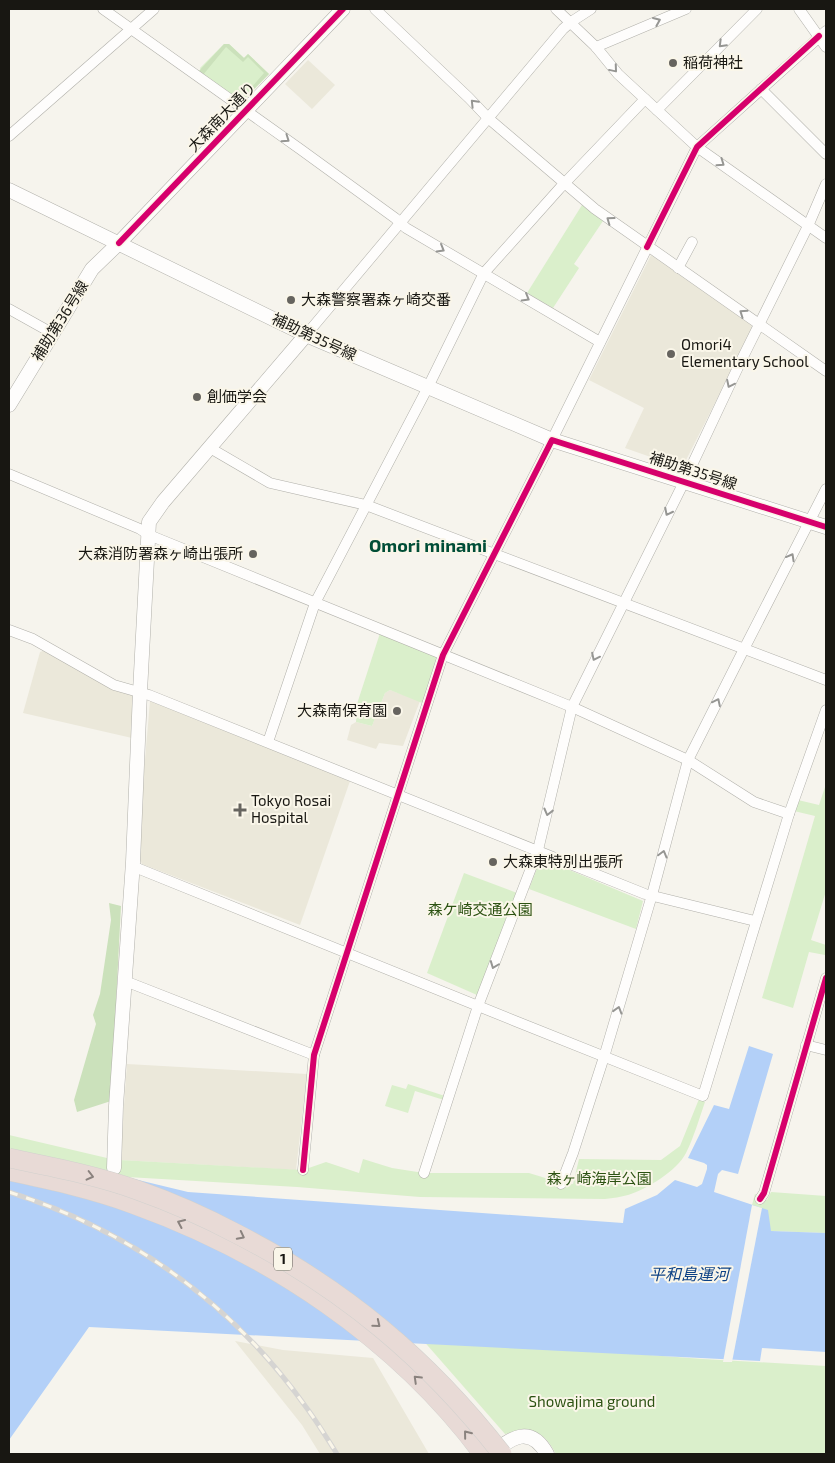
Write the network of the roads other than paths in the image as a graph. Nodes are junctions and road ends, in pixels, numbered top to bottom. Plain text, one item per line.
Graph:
1 (103, 9) edge
2 (154, 9) edge
3 (343, 9) edge
4 (375, 9) edge
5 (556, 9) edge
6 (591, 9) edge
7 (686, 9) edge
8 (757, 9) edge
9 (798, 9) edge
10 (571, 22) junction
11 (131, 29) junction
12 (823, 34) edge
13 (596, 47) junction
14 (826, 47) edge
15 (761, 89) junction
16 (645, 99) junction
17 (246, 110) junction
18 (657, 110) junction
19 (488, 118) junction
20 (9, 136) edge
21 (697, 147) junction
22 (826, 154) edge
23 (564, 184) junction
24 (826, 184) edge
25 (9, 190) edge
26 (400, 223) junction
27 (808, 226) junction
28 (826, 238) edge
29 (692, 242) dead end
30 (119, 243) junction
31 (647, 247) junction
32 (678, 268) junction
33 (484, 274) junction
34 (9, 309) edge
35 (760, 324) junction
36 (52, 333) junction
37 (306, 335) junction
38 (600, 342) junction
39 (826, 370) edge
40 (428, 387) junction
41 (9, 405) edge
42 (552, 440) junction
43 (210, 448) junction
44 (9, 474) edge
45 (684, 482) junction
46 (826, 489) edge
47 (366, 505) junction
48 (810, 522) junction
49 (826, 527) edge
50 (149, 535) junction
51 (494, 554) junction
52 (315, 603) junction
53 (622, 603) junction
54 (9, 630) edge
55 (744, 649) junction
56 (443, 655) junction
57 (826, 680) edge
58 (140, 692) junction
59 (572, 707) junction
60 (826, 710) edge
61 (268, 742) junction
62 (688, 760) junction
63 (398, 794) junction
64 (789, 814) junction
65 (538, 850) junction
66 (132, 866) junction
67 (652, 895) junction
68 (756, 921) junction
69 (347, 952) junction
70 (826, 978) edge
71 (125, 981) junction
72 (478, 1006) junction
73 (806, 1044) junction
74 (826, 1050) edge
75 (314, 1056) junction
76 (604, 1057) junction
77 (9, 1158) edge
78 (114, 1168) dead end
79 (302, 1170) dead end
80 (9, 1171) edge
81 (424, 1173) dead end
82 (561, 1184) dead end
83 (760, 1199) dead end
84 (478, 1424) junction
85 (483, 1454) edge
86 (490, 1454) edge
87 (502, 1454) edge
88 (508, 1454) edge
89 (547, 1454) edge

1 - 11 street
2 - 11 street
3 - 17 street, 大森南大通り
19 -> 4 street
5 - 10 street
6 - 10 street
13 -> 7 street
8 -> 18 street
9 - 12 street
10 - 13 street
10 - 19 street
11 - 17 street
11 - 20 street
12 - 14 street
12 - 15 street
13 -> 16 street
15 - 21 street
15 - 22 street
16 - 18 street
16 - 23 street
17 -> 26 street
17 - 30 street, 大森南大通り
18 - 21 street
19 - 23 street
19 - 26 street
21 -> 27 street
21 - 31 street
31 -> 23 street
23 - 33 street
24 - 27 street
25 - 30 street, 補助第35号線
26 -> 33 street
26 - 37 street
27 - 28 street
27 - 35 street
29 - 32 street
30 - 36 street, 補助第36号線
30 - 37 street, 補助第35号線
31 - 32 street
31 - 38 street
35 -> 32 street
33 -> 38 street
33 - 40 street
34 - 36 street
35 - 39 street
35 -> 45 street
36 - 41 street, 補助第36号線
37 - 40 street, 補助第35号線
37 - 43 street
38 - 42 street
40 - 42 street, 補助第35号線
40 - 47 street
42 - 45 street, 補助第35号線
42 - 51 street
43 - 47 street
43 - 50 street
44 - 50 street
45 - 48 street, 補助第35号線
45 -> 53 street
46 - 48 street
47 - 51 street
47 - 52 street
48 - 49 street, 補助第35号線
55 -> 48 street
50 - 52 street
50 - 58 street
51 - 53 street
51 - 56 street
52 - 56 street
52 - 61 street
53 - 55 street
53 -> 59 street
54 - 58 street
55 - 57 street
62 -> 55 street
56 - 59 street
56 - 63 street
58 - 61 street
58 - 66 street
59 - 62 street
59 -> 65 street
60 - 64 street
61 - 63 street
62 - 64 street
67 -> 62 street
63 - 65 street
63 - 69 street
64 - 68 street
65 - 67 street
65 -> 72 street
66 - 69 street
66 - 71 street
67 - 68 street
76 -> 67 street
68 - 76 street
69 - 72 street
69 - 75 street
70 - 73 street
71 - 75 street
71 - 78 street
72 - 76 street
72 - 81 street
73 - 74 street
73 - 83 street
75 - 79 street
76 - 82 street
77 -> 84 highway, 1, bridge
85 -> 80 highway, 1
84 - 87 highway, 1, bridge
84 - 88 highway, bridge
86 - 89 street

